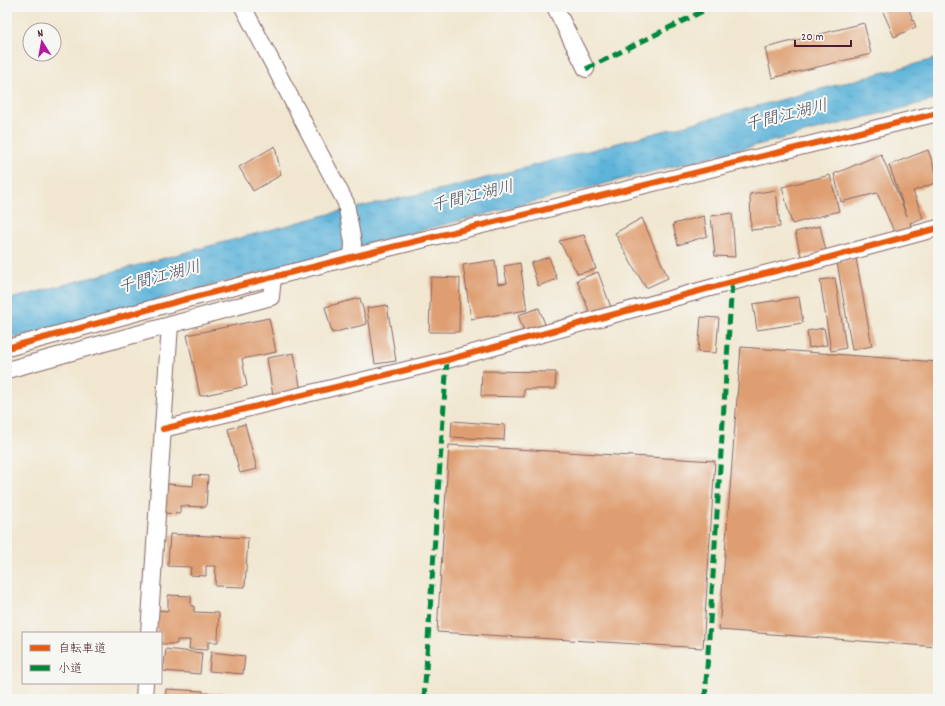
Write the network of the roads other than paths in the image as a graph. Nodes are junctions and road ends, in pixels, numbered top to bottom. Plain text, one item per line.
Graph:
1 (243, 7) edge
2 (555, 7) edge
3 (586, 69) dead end
4 (938, 113) edge
5 (938, 228) edge
6 (353, 250) junction
7 (273, 277) junction
8 (170, 325) junction
9 (7, 348) edge
10 (7, 370) edge
11 (163, 429) junction
12 (149, 632) edge
13 (146, 684) edge
14 (144, 699) edge

1 - 6 street
2 - 3 street
4 - 6 street
5 - 11 street
6 - 7 street
7 - 8 street
7 - 9 street
8 - 10 street
8 - 11 street
11 - 12 street
13 - 14 street

